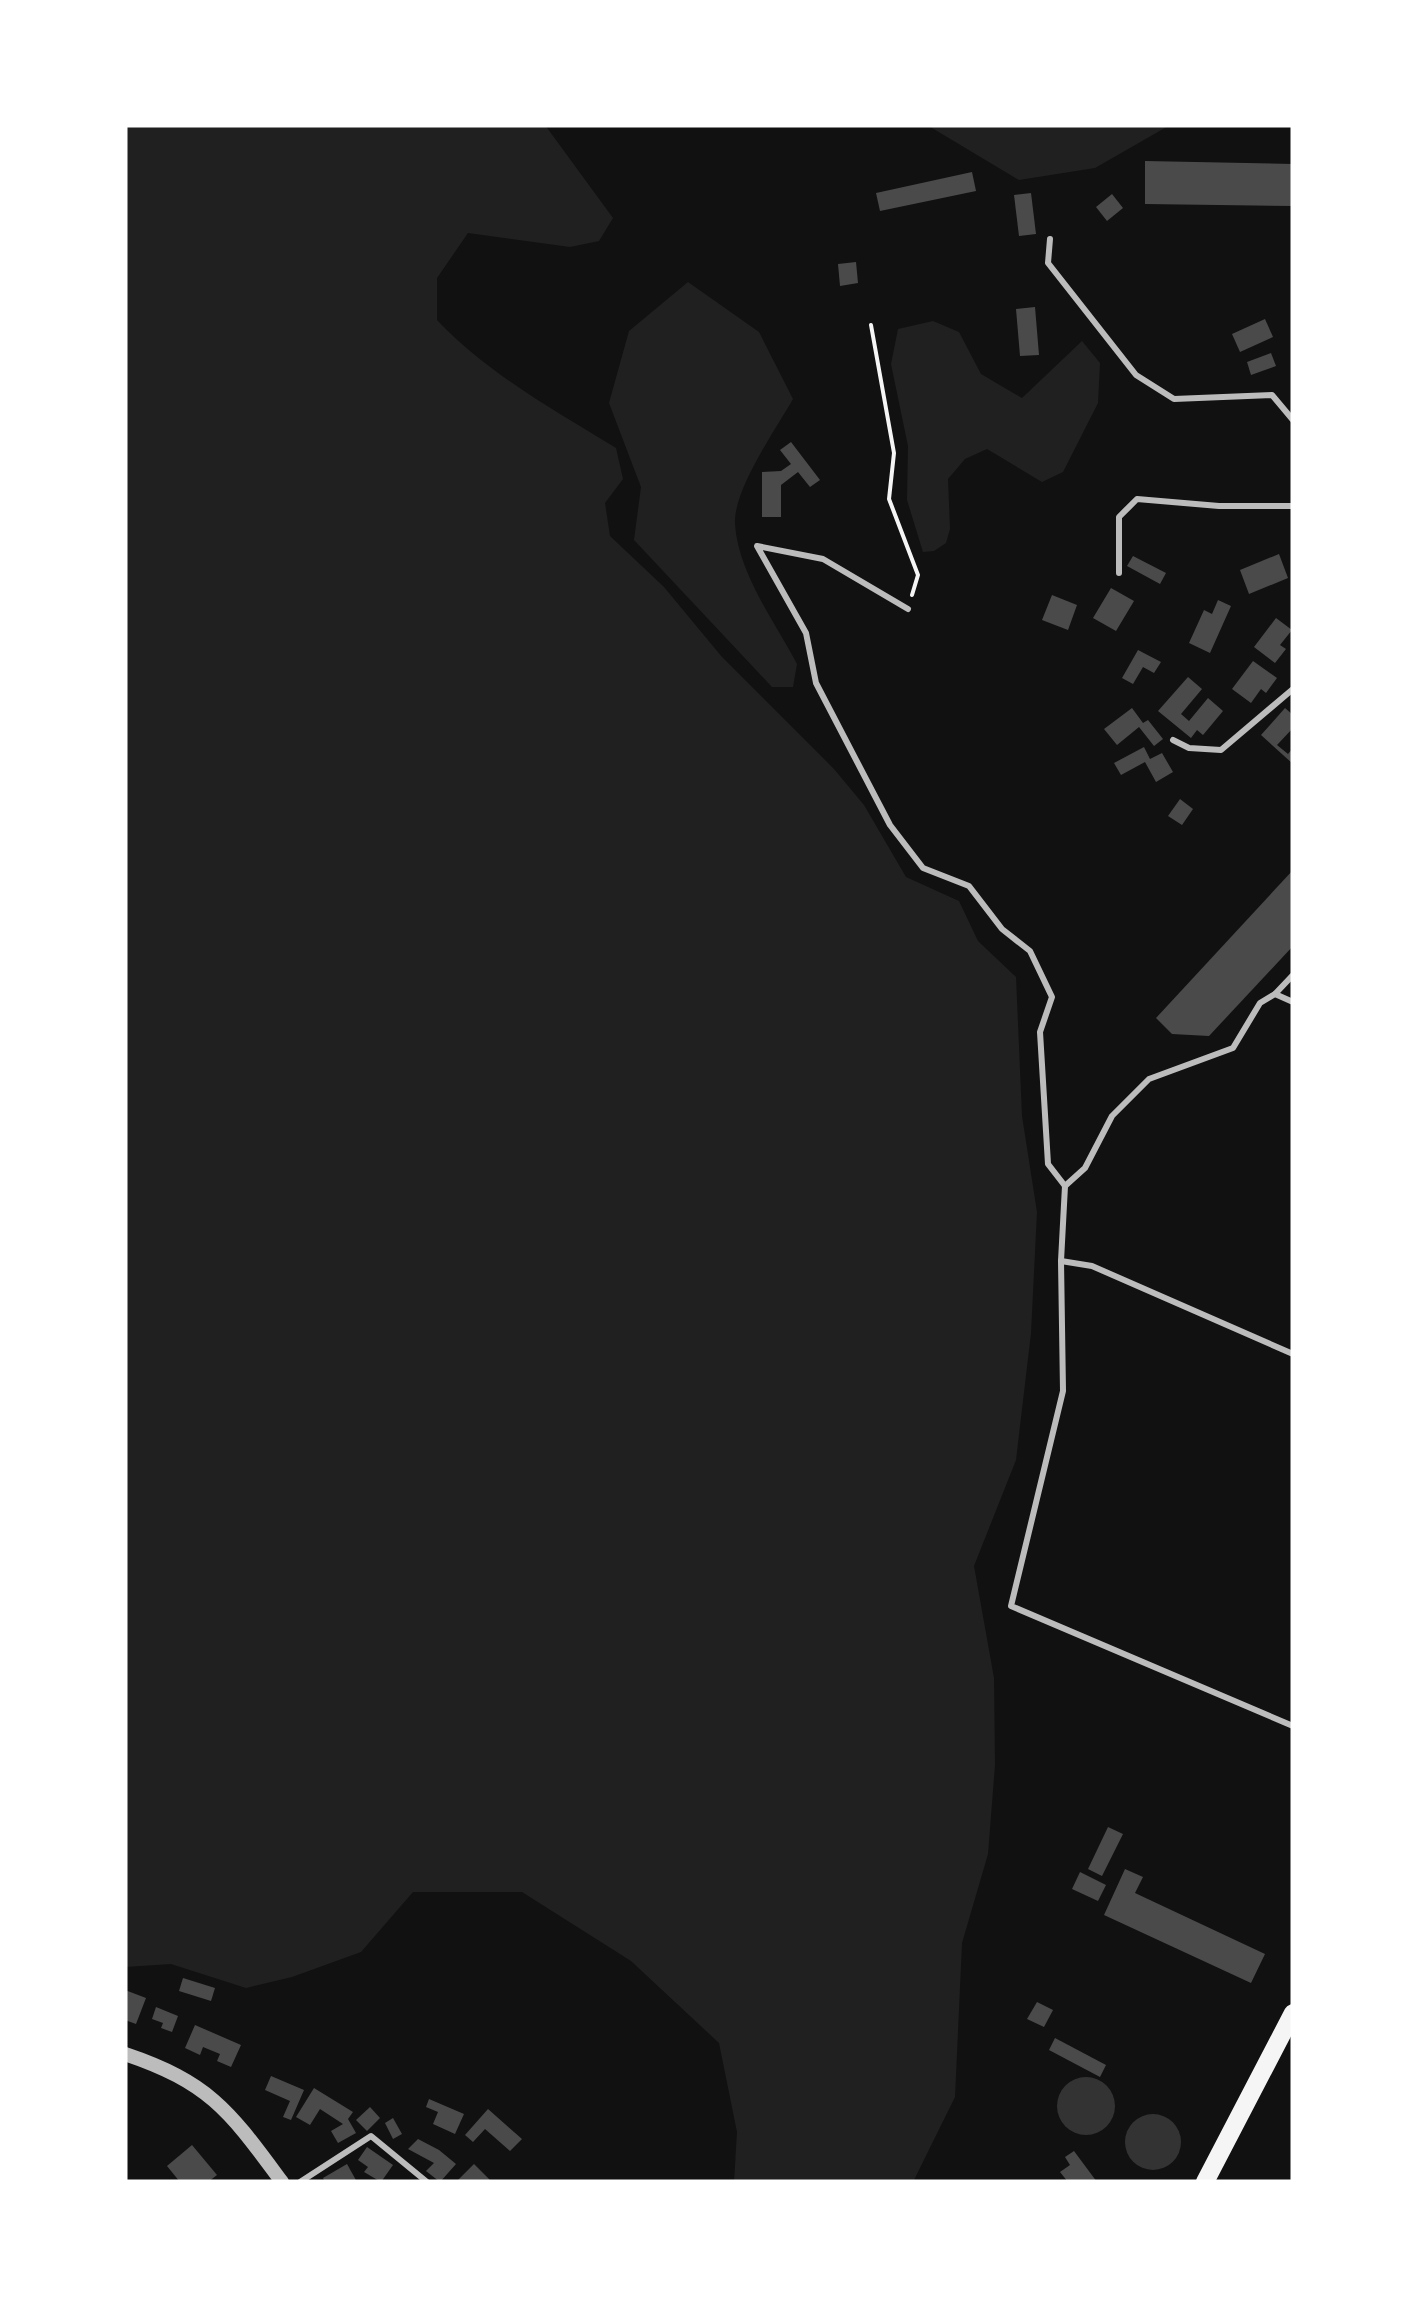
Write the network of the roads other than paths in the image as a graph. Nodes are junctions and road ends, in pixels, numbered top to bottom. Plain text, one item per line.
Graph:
1 (1050, 239) dead end
2 (1293, 420) edge
3 (1293, 506) edge
4 (1119, 573) dead end
5 (908, 609) road end
6 (1293, 689) edge
7 (1172, 740) dead end
8 (1293, 975) edge
9 (1275, 994) junction
10 (1293, 1002) edge
11 (1066, 1186) junction
12 (1062, 1261) junction
13 (1293, 1354) edge
14 (1293, 1726) edge
15 (1293, 2013) edge
16 (125, 2054) edge
17 (282, 2182) edge
18 (300, 2182) edge
19 (427, 2182) edge
20 (1205, 2182) edge

1 - 2 lane
3 - 4 lane
5 - 11 lane
6 - 7 lane
8 - 9 lane
9 - 10 lane
9 - 11 lane
11 - 12 lane
12 - 13 lane
12 - 14 lane
15 - 20 main road
16 - 17 street
18 - 19 lane

